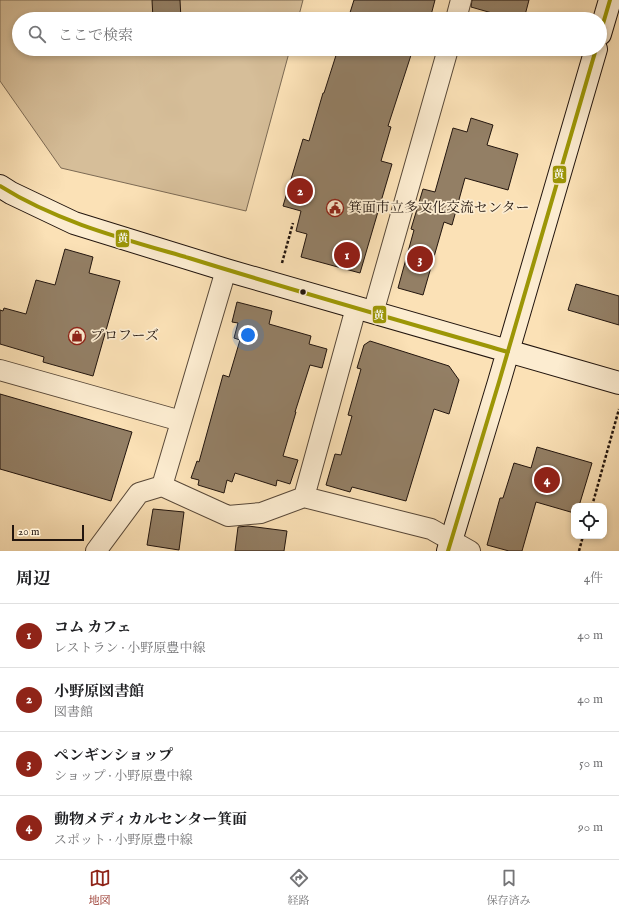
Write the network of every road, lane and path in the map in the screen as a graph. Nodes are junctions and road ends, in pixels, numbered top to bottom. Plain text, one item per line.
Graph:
1 (461, 0) edge
2 (610, 0) edge
3 (458, 12) edge
4 (606, 12) edge
5 (446, 56) edge
6 (594, 56) edge
7 (0, 186) edge
8 (293, 223) dead end
9 (281, 265) dead end
10 (226, 270) junction
11 (365, 310) junction
12 (508, 352) junction
13 (0, 370) edge
14 (619, 383) edge
15 (619, 409) edge
16 (181, 422) junction
17 (162, 486) junction
18 (304, 497) junction
19 (593, 503) edge
20 (582, 539) edge
21 (456, 548) edge
22 (96, 551) edge
23 (579, 551) edge

1 - 3 street
2 - 4 street
5 - 11 street
6 - 12 street
7 - 10 street
8 - 9 path
10 - 11 street
10 - 16 street
11 - 12 street
11 - 18 street
12 - 14 street
12 - 21 street
13 - 16 street
15 - 19 path
16 - 17 street
17 - 18 street
17 - 22 street
18 - 21 street
20 - 23 path

